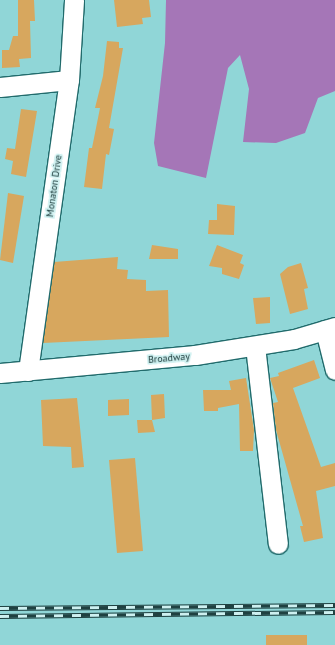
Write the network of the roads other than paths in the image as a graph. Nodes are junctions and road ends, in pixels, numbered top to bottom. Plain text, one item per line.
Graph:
1 (74, 0) edge
2 (69, 80) junction
3 (0, 87) edge
4 (330, 329) edge
5 (255, 346) junction
6 (28, 370) junction
7 (335, 370) edge
8 (0, 372) edge
9 (278, 544) dead end

1 - 2 street, Monaton Drive
2 - 3 street
2 - 6 street, Monaton Drive
4 - 5 street, Broadway
4 - 7 street
5 - 6 street, Broadway
5 - 9 street
6 - 8 street, Broadway

